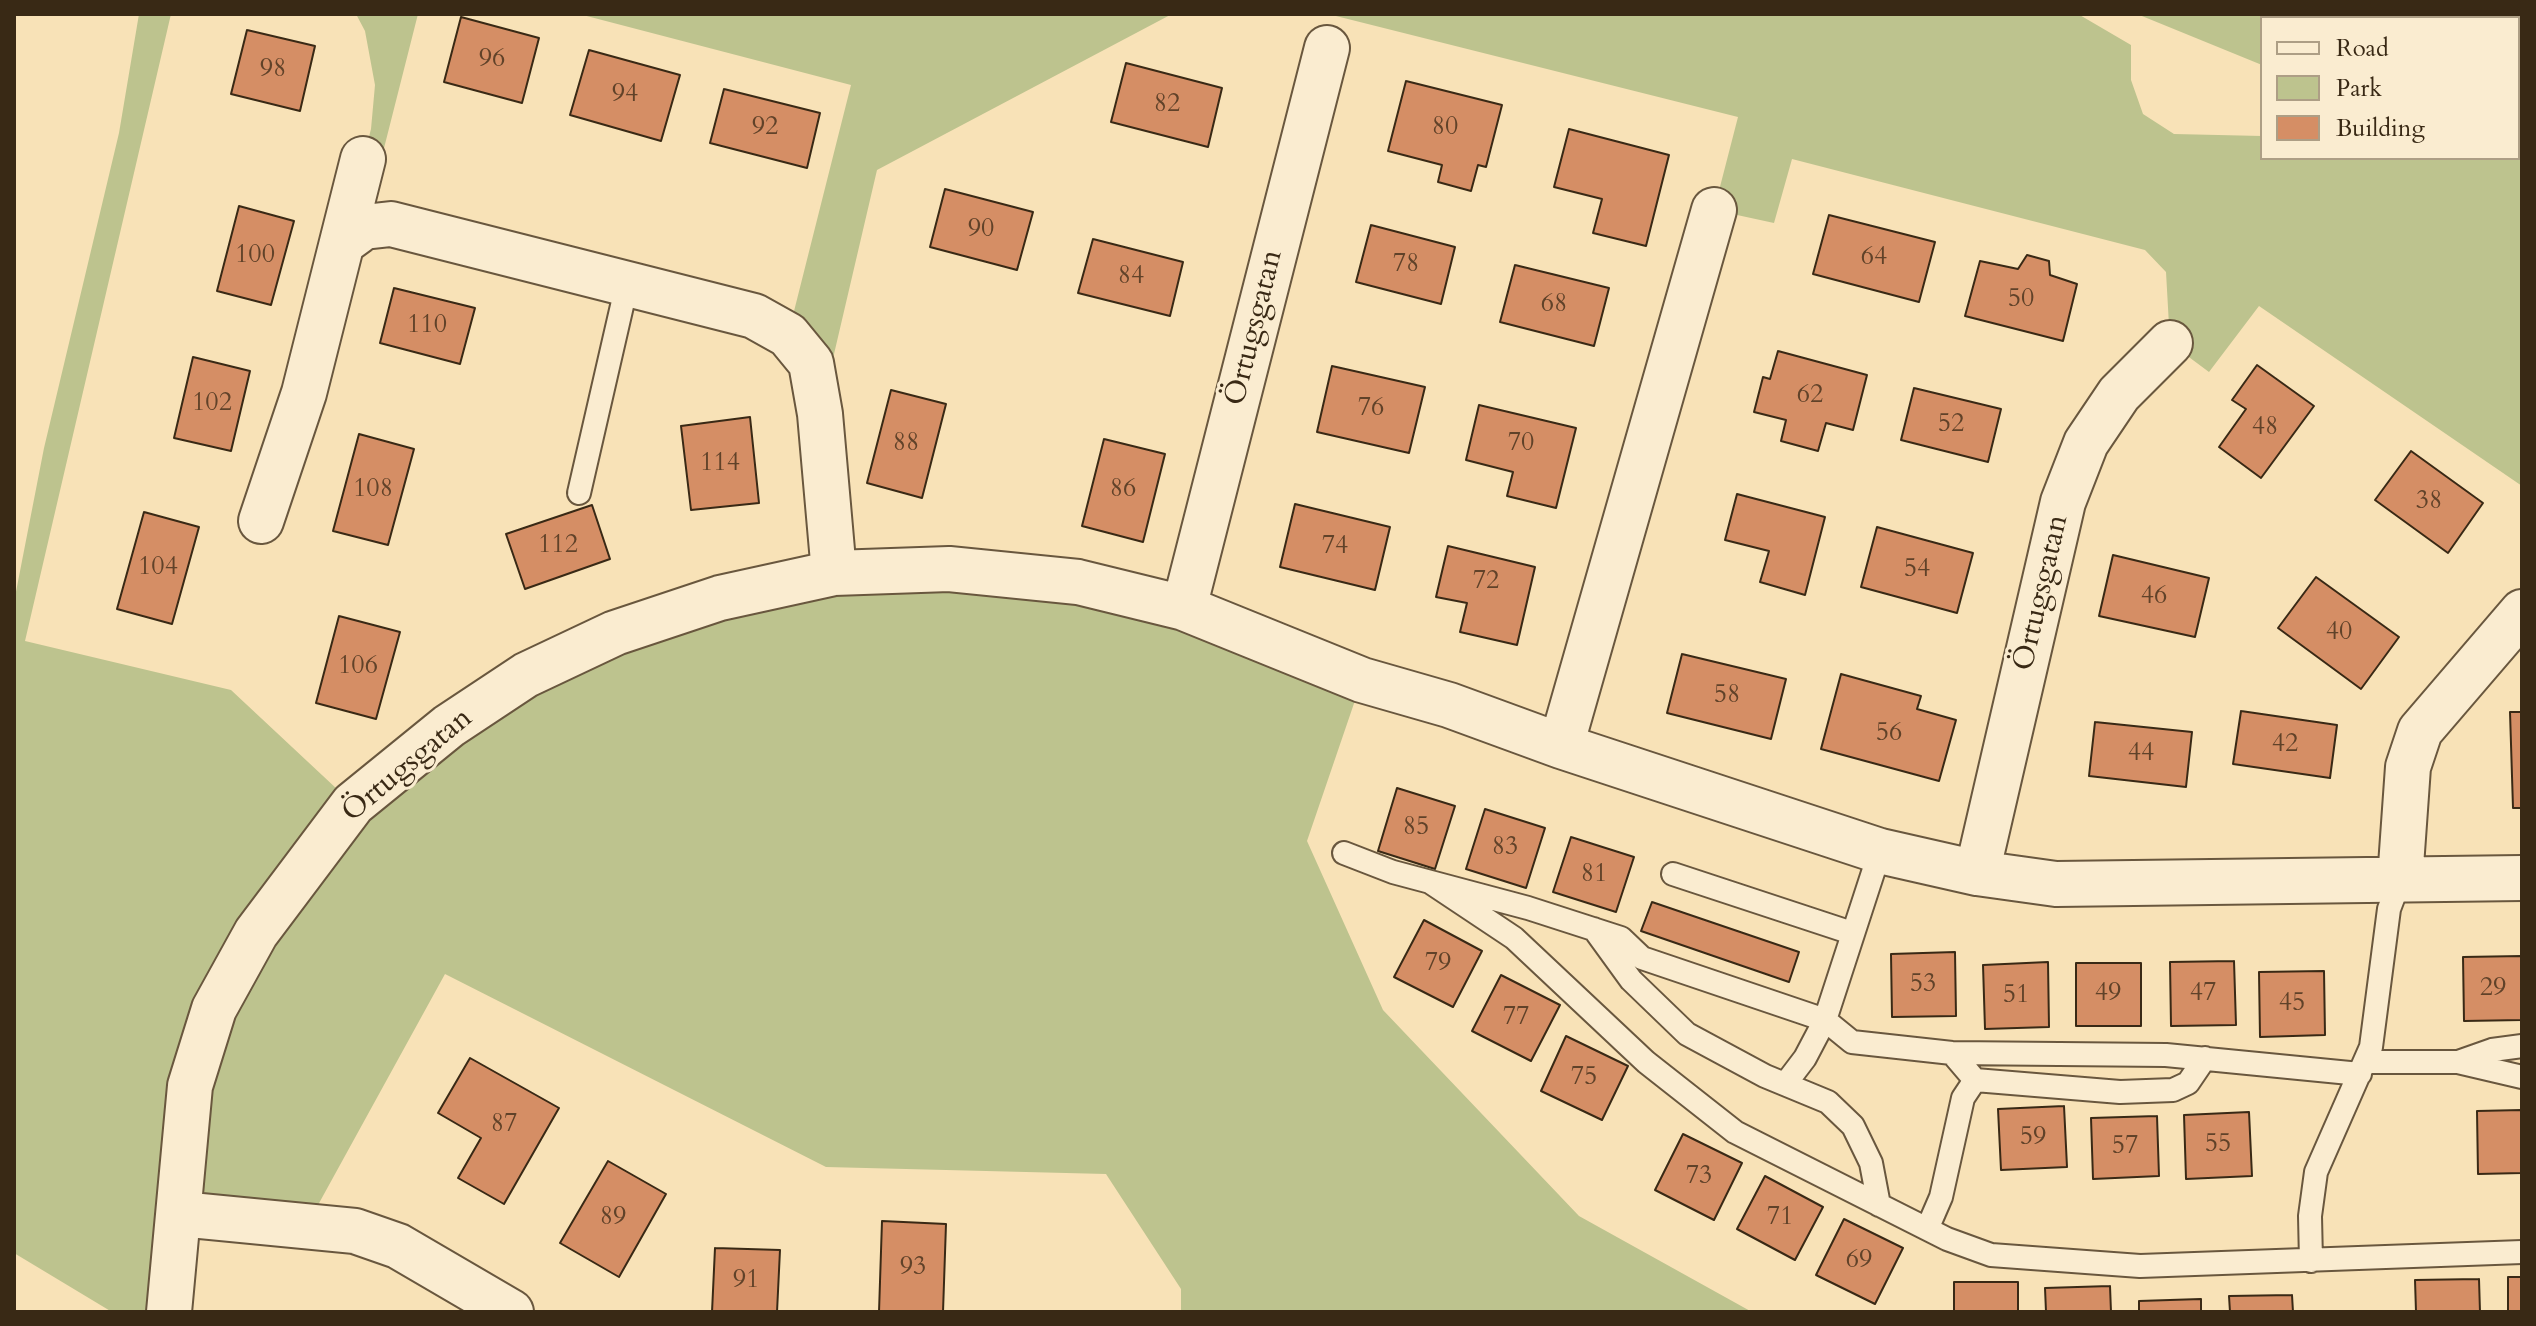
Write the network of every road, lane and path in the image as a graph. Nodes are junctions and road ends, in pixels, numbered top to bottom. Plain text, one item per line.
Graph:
1 (1327, 48) dead end
2 (363, 159) dead end
3 (1714, 210) dead end
4 (342, 243) junction
5 (627, 284) junction
6 (2170, 343) dead end
7 (579, 493) dead end
8 (261, 521) dead end
9 (834, 573) junction
10 (1184, 608) junction
11 (2522, 612) edge
12 (1561, 746) junction
13 (1880, 851) junction
14 (1344, 853) dead end
15 (1977, 873) junction
16 (1673, 874) dead end
17 (2522, 878) edge
18 (2400, 880) junction
19 (1430, 882) junction
20 (1594, 929) junction
21 (1852, 933) junction
22 (1825, 1020) junction
23 (2522, 1046) edge
24 (1952, 1053) junction
25 (2205, 1058) junction
26 (2458, 1062) junction
27 (2362, 1068) junction
28 (2522, 1077) edge
29 (1975, 1080) junction
30 (1786, 1083) junction
31 (1879, 1205) junction
32 (180, 1214) junction
33 (1928, 1227) junction
34 (2522, 1252) edge
35 (2311, 1261) junction
36 (169, 1312) edge
37 (511, 1312) edge

1 - 10 street, Örtugsgatan
2 - 4 street
3 - 12 street
4 - 5 street
4 - 8 street
5 - 7 lane
5 - 9 street
6 - 15 street, Örtugsgatan
9 - 10 street, Örtugsgatan
9 - 32 street, Örtugsgatan
10 - 12 street, Örtugsgatan
11 - 18 street
12 - 13 street, Örtugsgatan
13 - 15 street, Örtugsgatan
13 - 21 lane
14 - 19 lane
15 - 18 street, Örtugsgatan
16 - 21 lane
17 - 18 street, Örtugsgatan
18 - 27 lane
19 - 20 lane
19 - 31 lane
20 - 22 lane
20 - 30 lane
21 - 22 lane
22 - 24 lane
22 - 30 lane
23 - 26 lane
24 - 25 lane
24 - 29 lane
25 - 27 lane
25 - 29 lane
26 - 27 lane
26 - 28 lane
27 - 35 lane
29 - 33 lane
30 - 31 lane
31 - 33 lane
32 - 36 street, Örtugsgatan
32 - 37 street
33 - 35 lane
34 - 35 lane

